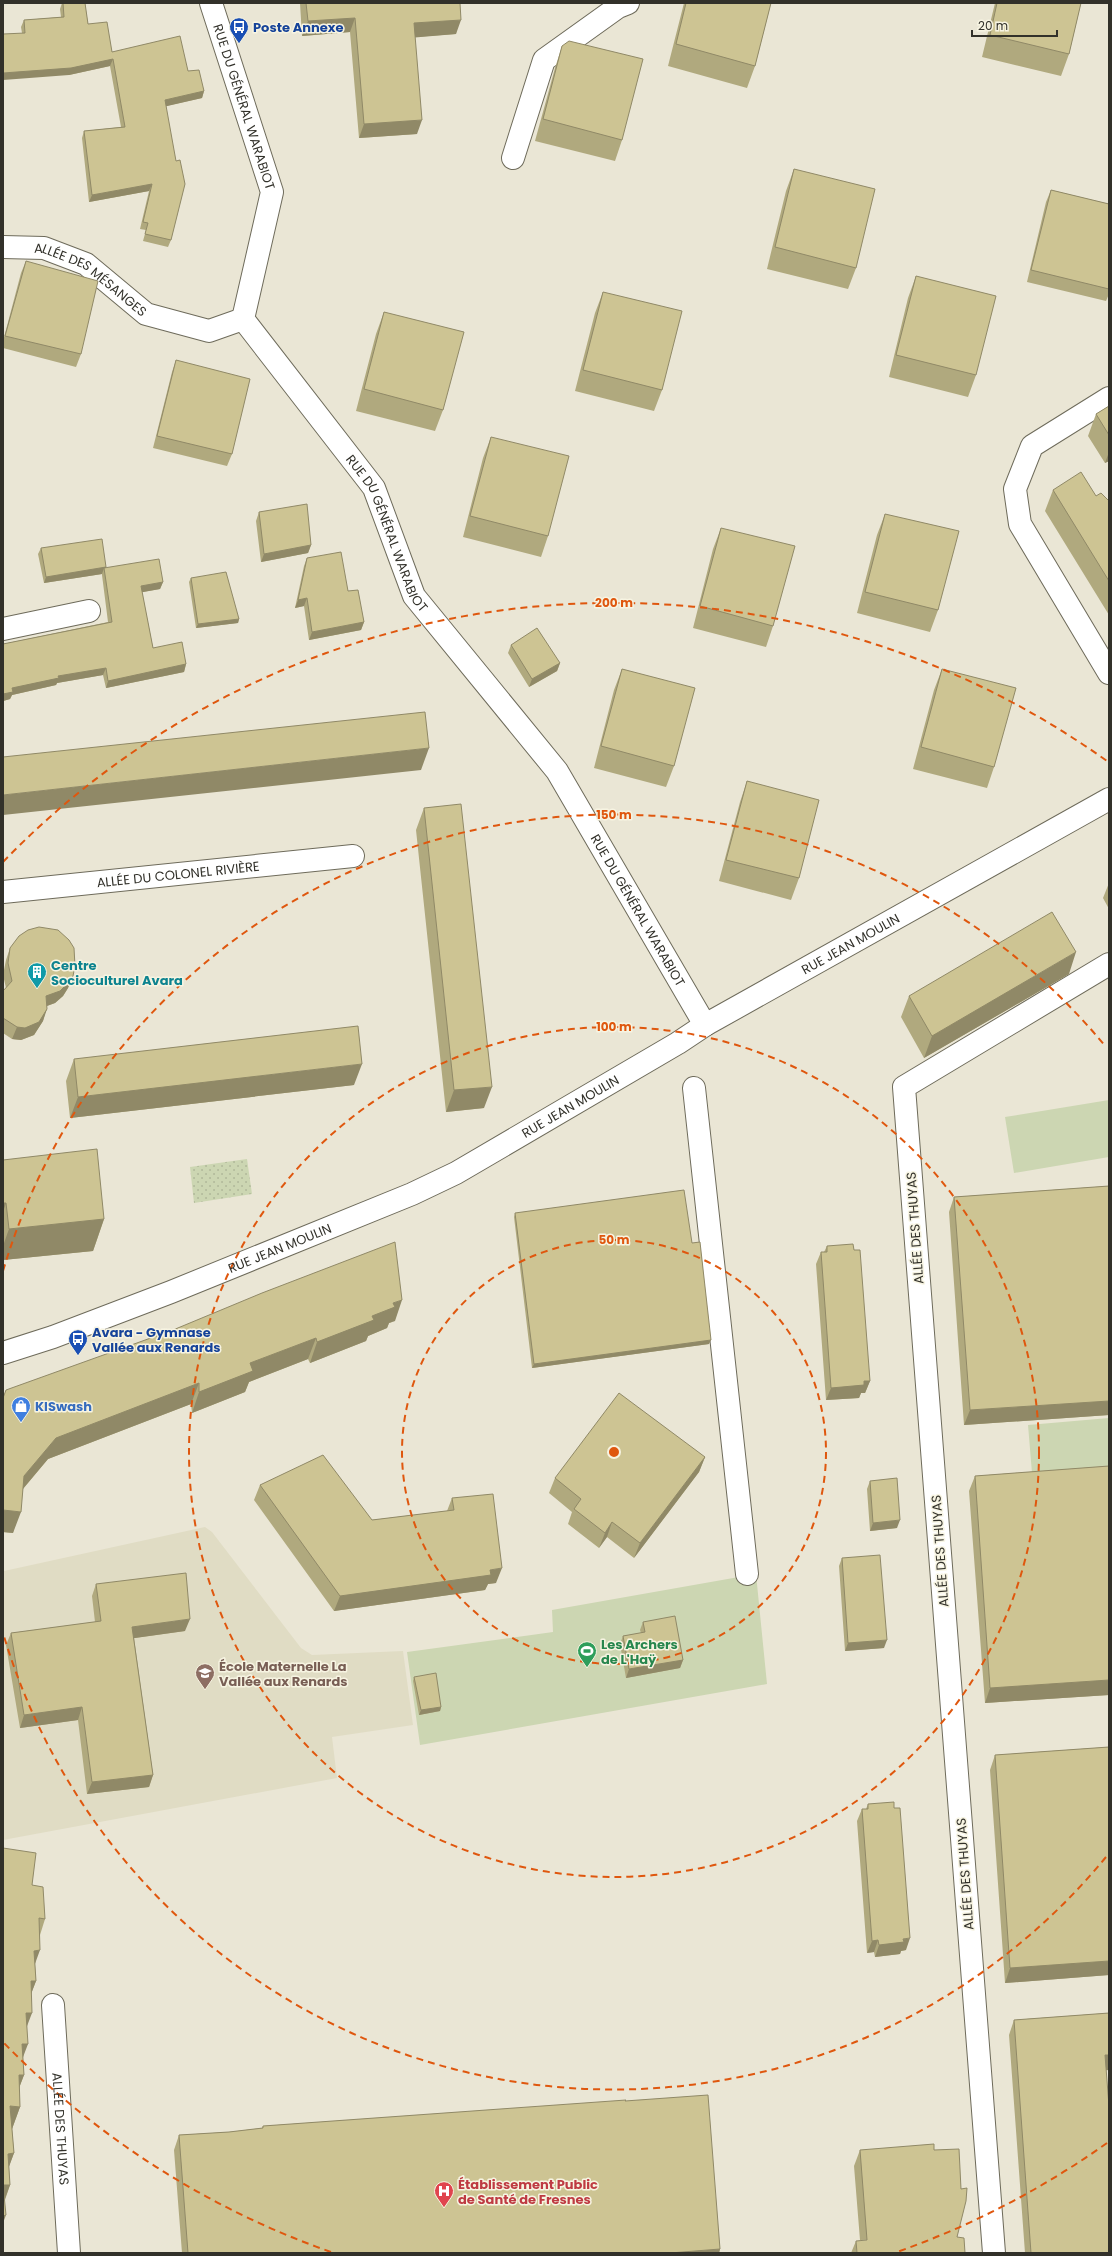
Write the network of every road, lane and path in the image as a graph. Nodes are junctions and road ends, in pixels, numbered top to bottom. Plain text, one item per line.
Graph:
1 (211, 3) edge
2 (628, 3) edge
3 (513, 158) dead end
4 (3, 247) edge
5 (243, 319) junction
6 (1109, 398) edge
7 (89, 612) dead end
8 (3, 629) edge
9 (1109, 672) edge
10 (1109, 799) edge
11 (353, 856) dead end
12 (3, 892) edge
13 (1109, 964) edge
14 (704, 1025) junction
15 (694, 1088) dead end
16 (3, 1352) edge
17 (747, 1574) dead end
18 (53, 2005) dead end
19 (69, 2253) edge
20 (994, 2253) edge

1 - 5 street, RUE DU GÉNÉRAL WARABIOT
2 - 3 street
4 - 5 street, ALLÉE DES MÉSANGES
5 - 14 street, RUE DU GÉNÉRAL WARABIOT
6 - 9 street
7 - 8 street
10 - 14 street, RUE JEAN MOULIN
11 - 12 street, ALLÉE DU COLONEL RIVIÈRE
13 - 20 street, ALLÉE DES THUYAS
14 - 16 street, RUE JEAN MOULIN
15 - 17 street
18 - 19 street, ALLÉE DES THUYAS

